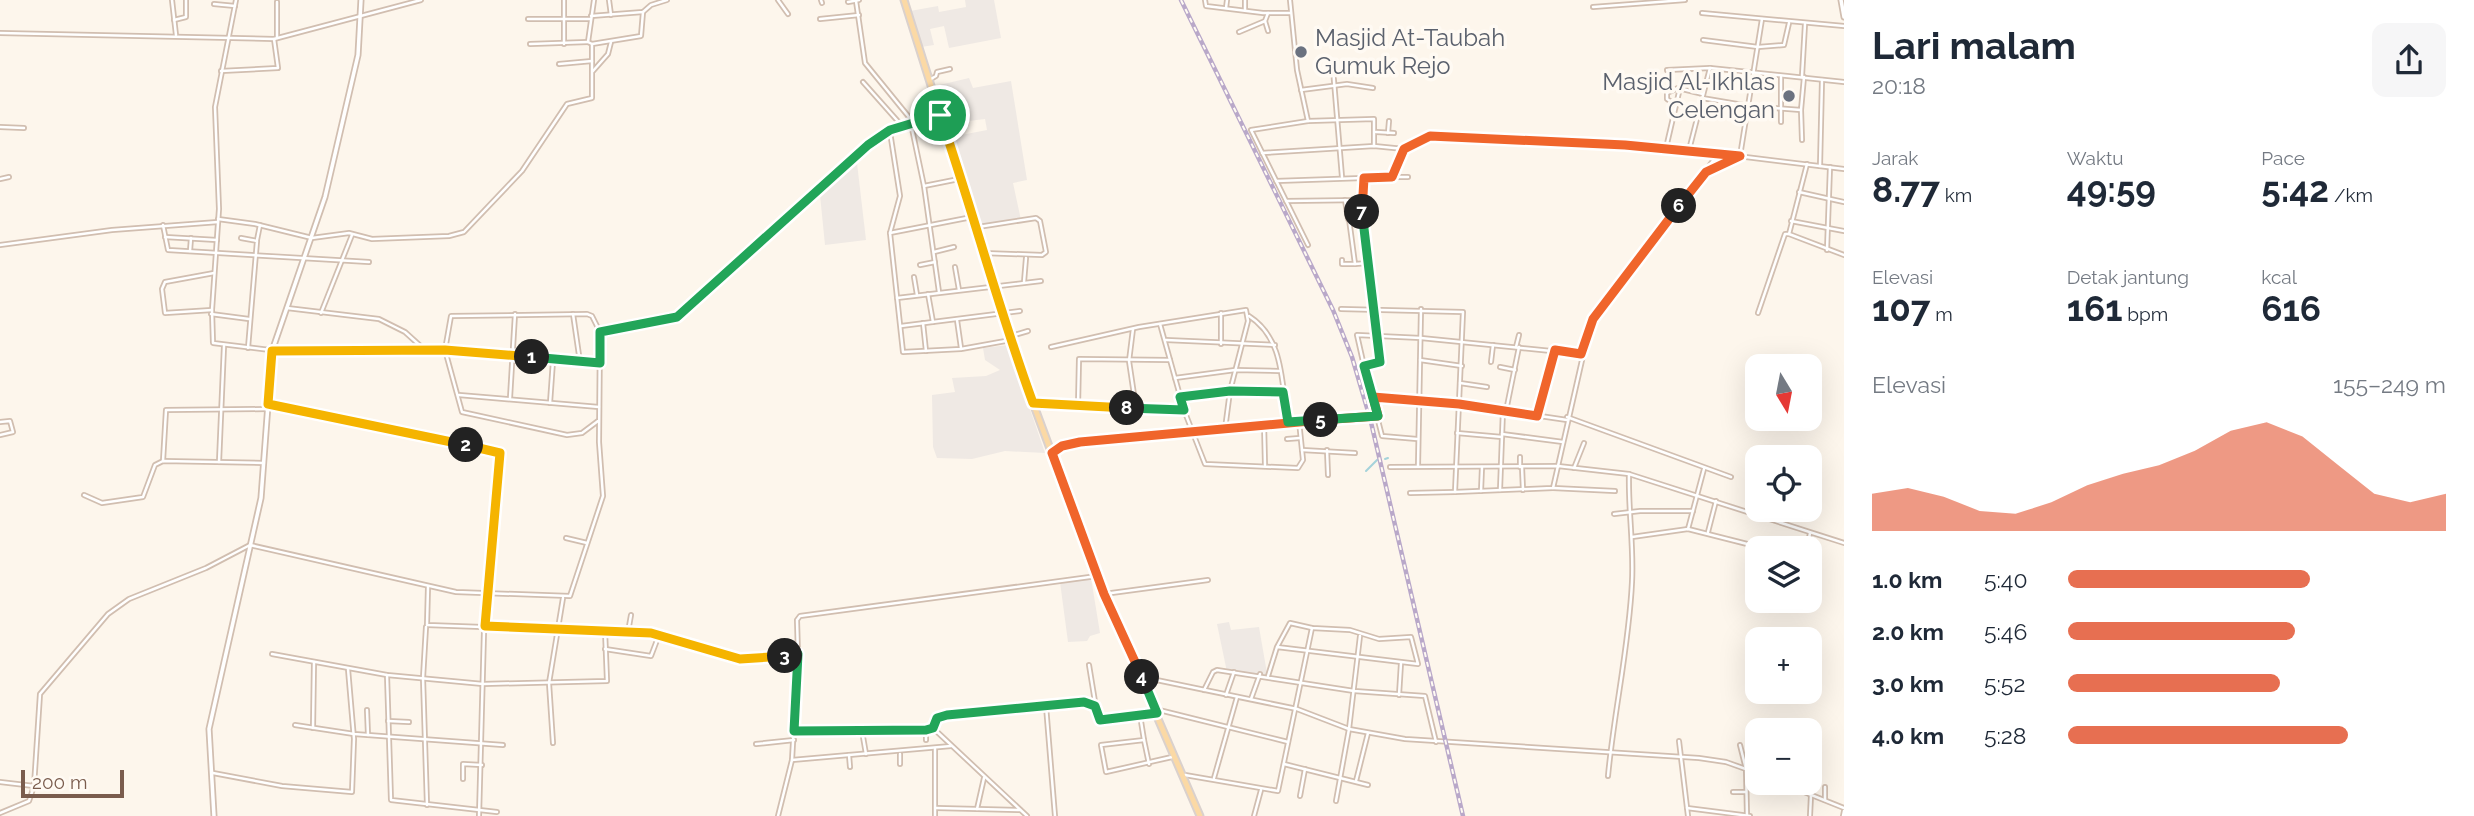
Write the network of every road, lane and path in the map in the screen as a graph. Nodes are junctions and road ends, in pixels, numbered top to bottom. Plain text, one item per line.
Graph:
1 (172, 0) edge
2 (186, 0) edge
3 (236, 0) edge
4 (360, 0) edge
5 (421, 0) edge
6 (564, 0) edge
7 (594, 0) edge
8 (609, 0) edge
9 (667, 0) edge
10 (778, 0) edge
11 (858, 0) edge
12 (904, 0) edge
13 (1205, 0) edge
14 (1214, 0) edge
15 (1227, 0) edge
16 (1245, 0) edge
17 (1290, 0) edge
18 (1685, 0) edge
19 (1841, 0) edge
20 (277, 2) edge
21 (848, 2) dead end
22 (214, 4) dead end
23 (234, 6) junction
24 (1214, 6) junction
25 (1226, 8) junction
26 (1593, 8) dead end
27 (1245, 10) junction
28 (643, 12) junction
29 (1290, 12) junction
30 (1268, 13) junction
31 (1702, 13) dead end
32 (362, 14) junction
33 (788, 14) dead end
34 (611, 15) junction
35 (859, 15) junction
36 (591, 17) junction
37 (1844, 17) edge
38 (565, 18) junction
39 (528, 19) dead end
40 (820, 19) dead end
41 (1762, 19) junction
42 (174, 20) junction
43 (1265, 20) junction
44 (1789, 22) junction
45 (1804, 24) junction
46 (1844, 26) edge
47 (1268, 31) dead end
48 (1239, 32) dead end
49 (0, 33) edge
50 (176, 35) junction
51 (228, 36) junction
52 (276, 38) junction
53 (1703, 40) dead end
54 (611, 42) junction
55 (590, 43) junction
56 (530, 44) dead end
57 (564, 44) junction
58 (1758, 47) junction
59 (593, 61) junction
60 (559, 64) dead end
61 (1710, 68) junction
62 (950, 69) dead end
63 (1333, 69) dead end
64 (1667, 70) dead end
65 (221, 71) junction
66 (593, 71) junction
67 (1754, 72) junction
68 (1781, 75) junction
69 (1803, 77) junction
70 (928, 80) junction
71 (1822, 80) junction
72 (863, 82) dead end
73 (1844, 82) edge
74 (1335, 85) junction
75 (1373, 88) dead end
76 (1680, 88) junction
77 (1301, 90) junction
78 (1703, 93) junction
79 (1702, 98) junction
80 (1676, 105) junction
81 (1749, 106) junction
82 (1781, 109) junction
83 (1801, 110) junction
84 (940, 115) junction
85 (1338, 120) junction
86 (1308, 121) junction
87 (1389, 121) dead end
88 (1781, 122) dead end
89 (913, 123) junction
90 (0, 127) edge
91 (903, 127) junction
92 (24, 128) dead end
93 (890, 130) junction
94 (1375, 132) junction
95 (1388, 133) junction
96 (1394, 133) dead end
97 (1802, 140) dead end
98 (1371, 146) junction
99 (1340, 147) junction
100 (1666, 148) junction
101 (1404, 149) junction
102 (1689, 150) junction
103 (1262, 153) junction
104 (1718, 154) junction
105 (1740, 156) junction
106 (1807, 164) junction
107 (1820, 166) junction
108 (1830, 167) junction
109 (1844, 169) edge
110 (1706, 172) junction
111 (9, 177) dead end
112 (1392, 177) junction
113 (1408, 177) dead end
114 (962, 178) junction
115 (1342, 178) junction
116 (1364, 178) junction
117 (0, 179) edge
118 (1276, 181) junction
119 (924, 186) junction
120 (1799, 192) junction
121 (1828, 198) junction
122 (1345, 200) junction
123 (1362, 200) junction
124 (1286, 201) junction
125 (1844, 202) edge
126 (972, 217) junction
127 (1362, 217) junction
128 (1349, 219) junction
129 (218, 220) junction
130 (1791, 221) junction
131 (163, 225) junction
132 (260, 225) junction
133 (931, 225) junction
134 (974, 228) junction
135 (1828, 228) junction
136 (1844, 231) edge
137 (352, 233) junction
138 (890, 233) junction
139 (1789, 234) junction
140 (164, 237) junction
141 (191, 238) junction
142 (241, 238) dead end
143 (312, 238) junction
144 (218, 240) junction
145 (257, 240) junction
146 (0, 245) edge
147 (1308, 245) dead end
148 (954, 247) dead end
149 (1827, 250) junction
150 (190, 251) junction
151 (934, 251) junction
152 (216, 253) junction
153 (982, 253) junction
154 (254, 254) junction
155 (1027, 256) junction
156 (1844, 256) edge
157 (306, 257) junction
158 (343, 259) junction
159 (1342, 260) dead end
160 (369, 262) dead end
161 (935, 262) junction
162 (1367, 263) junction
163 (1355, 264) junction
164 (920, 265) dead end
165 (955, 267) dead end
166 (214, 273) junction
167 (914, 276) dead end
168 (1041, 281) dead end
169 (1024, 282) junction
170 (991, 285) junction
171 (959, 290) junction
172 (939, 292) junction
173 (928, 294) junction
174 (917, 295) junction
175 (897, 298) junction
176 (1372, 308) junction
177 (288, 309) junction
178 (1342, 309) dead end
179 (1421, 309) junction
180 (1020, 311) dead end
181 (211, 312) junction
182 (321, 313) junction
183 (514, 313) junction
184 (1222, 313) junction
185 (1758, 313) dead end
186 (573, 314) junction
187 (1001, 315) junction
188 (1249, 316) junction
189 (249, 320) junction
190 (957, 320) junction
191 (923, 323) junction
192 (933, 323) junction
193 (1160, 324) junction
194 (901, 326) junction
195 (1133, 329) junction
196 (1028, 331) dead end
197 (600, 332) junction
198 (1376, 335) junction
199 (1518, 335) dead end
200 (1010, 338) junction
201 (1422, 338) junction
202 (1165, 340) junction
203 (1464, 342) junction
204 (1221, 344) junction
205 (1275, 345) junction
206 (1493, 345) junction
207 (224, 346) junction
208 (1242, 346) junction
209 (1051, 347) dead end
210 (1517, 347) junction
211 (248, 348) junction
212 (961, 349) junction
213 (445, 350) junction
214 (1555, 350) junction
215 (272, 351) junction
216 (426, 351) junction
217 (926, 351) junction
218 (1581, 354) junction
219 (514, 356) junction
220 (553, 360) junction
221 (1170, 360) junction
222 (1420, 360) junction
223 (1129, 361) junction
224 (580, 362) junction
225 (1490, 362) dead end
226 (600, 363) junction
227 (1364, 366) junction
228 (1462, 366) junction
229 (1500, 368) dead end
230 (1236, 370) junction
231 (1515, 370) junction
232 (1280, 372) junction
233 (1175, 377) junction
234 (1460, 383) junction
235 (1488, 387) dead end
236 (1230, 391) junction
237 (1283, 392) junction
238 (459, 395) junction
239 (1180, 397) junction
240 (1373, 397) junction
241 (510, 398) junction
242 (1419, 400) junction
243 (550, 403) junction
244 (1033, 403) junction
245 (1459, 404) junction
246 (268, 406) junction
247 (1078, 406) junction
248 (599, 407) junction
249 (1136, 408) junction
250 (223, 410) junction
251 (1184, 410) junction
252 (1505, 411) junction
253 (1378, 416) junction
254 (1537, 416) junction
255 (1567, 418) junction
256 (0, 420) edge
257 (598, 421) junction
258 (1299, 421) junction
259 (1288, 422) junction
260 (1264, 423) junction
261 (1225, 429) junction
262 (1192, 431) junction
263 (1457, 433) junction
264 (0, 435) edge
265 (1502, 435) junction
266 (1300, 438) junction
267 (1287, 439) dead end
268 (1417, 439) junction
269 (1563, 442) junction
270 (1584, 443) dead end
271 (1302, 450) junction
272 (1327, 450) junction
273 (1052, 453) junction
274 (1355, 453) dead end
275 (1520, 457) dead end
276 (163, 461) junction
277 (219, 462) junction
278 (264, 463) junction
279 (1418, 466) junction
280 (1482, 466) junction
281 (1500, 466) junction
282 (1558, 466) junction
283 (1265, 467) junction
284 (1390, 467) dead end
285 (1455, 467) junction
286 (1521, 467) junction
287 (1574, 468) junction
288 (1704, 468) junction
289 (1629, 474) junction
290 (1328, 475) dead end
291 (1731, 477) dead end
292 (1553, 488) junction
293 (1500, 490) junction
294 (1523, 490) junction
295 (1481, 491) junction
296 (1615, 491) dead end
297 (1455, 492) junction
298 (1410, 493) dead end
299 (84, 495) dead end
300 (1697, 495) junction
301 (1716, 501) junction
302 (1693, 511) junction
303 (1628, 513) junction
304 (1614, 514) dead end
305 (1688, 529) junction
306 (1810, 533) junction
307 (1708, 534) junction
308 (1809, 536) edge
309 (1632, 537) junction
310 (566, 538) dead end
311 (1745, 543) edge
312 (1844, 543) edge
313 (588, 544) junction
314 (250, 545) junction
315 (1097, 576) junction
316 (1208, 580) dead end
317 (428, 586) junction
318 (1104, 594) junction
319 (485, 595) junction
320 (563, 598) junction
321 (631, 615) dead end
322 (427, 625) junction
323 (485, 626) junction
324 (560, 628) junction
325 (1312, 628) junction
326 (606, 630) junction
327 (628, 632) junction
328 (659, 635) junction
329 (1360, 636) junction
330 (1277, 647) junction
331 (605, 649) junction
332 (272, 653) dead end
333 (1308, 653) junction
334 (798, 654) junction
335 (1359, 659) junction
336 (314, 662) junction
337 (1401, 663) junction
338 (1089, 665) dead end
339 (348, 669) junction
340 (1234, 671) junction
341 (1260, 674) junction
342 (387, 675) junction
343 (1268, 676) junction
344 (1142, 677) junction
345 (423, 678) junction
346 (549, 683) junction
347 (1302, 683) junction
348 (482, 684) junction
349 (1205, 690) junction
350 (1354, 691) junction
351 (1226, 695) junction
352 (1399, 695) junction
353 (1237, 697) junction
354 (1251, 699) junction
355 (1046, 706) junction
356 (1095, 706) junction
357 (1297, 709) junction
358 (367, 710) dead end
359 (1156, 711) junction
360 (1140, 715) junction
361 (388, 721) junction
362 (409, 722) dead end
363 (295, 725) dead end
364 (1229, 727) junction
365 (313, 728) junction
366 (933, 728) junction
367 (1349, 729) junction
368 (926, 730) junction
369 (794, 731) junction
370 (862, 731) junction
371 (1367, 733) junction
372 (354, 734) junction
373 (368, 735) junction
374 (389, 737) junction
375 (426, 740) junction
376 (794, 740) junction
377 (926, 740) dead end
378 (1144, 740) junction
379 (1679, 741) dead end
380 (1436, 742) junction
381 (553, 743) dead end
382 (1289, 743) junction
383 (483, 744) junction
384 (756, 744) dead end
385 (503, 745) dead end
386 (1740, 745) dead end
387 (951, 746) junction
388 (935, 749) junction
389 (900, 753) junction
390 (1610, 753) junction
391 (866, 754) junction
392 (849, 755) junction
393 (1175, 755) junction
394 (1680, 757) junction
395 (792, 760) junction
396 (900, 764) dead end
397 (1149, 764) junction
398 (1284, 764) junction
399 (482, 765) junction
400 (1745, 765) edge
401 (850, 767) dead end
402 (1306, 769) junction
403 (1745, 769) edge
404 (213, 773) junction
405 (1185, 775) junction
406 (1608, 776) dead end
407 (984, 778) junction
408 (1340, 778) junction
409 (463, 779) dead end
410 (1214, 779) junction
411 (0, 782) edge
412 (1356, 782) junction
413 (1368, 785) dead end
414 (34, 786) junction
415 (1825, 787) dead end
416 (1261, 790) junction
417 (1733, 792) dead end
418 (1745, 792) edge
419 (1746, 795) edge
420 (1811, 795) joint
421 (1300, 796) dead end
422 (1825, 800) junction
423 (1336, 801) dead end
424 (428, 805) junction
425 (936, 808) junction
426 (1687, 808) junction
427 (969, 809) junction
428 (977, 809) junction
429 (997, 810) junction
430 (1021, 810) junction
431 (497, 812) dead end
432 (1844, 812) edge
433 (0, 813) edge
434 (479, 814) edge
435 (214, 816) edge
436 (778, 816) edge
437 (935, 816) edge
438 (969, 816) edge
439 (997, 816) edge
440 (1027, 816) edge
441 (1055, 816) edge
442 (1200, 816) edge
443 (1254, 816) edge
444 (1688, 816) edge
445 (1748, 816) edge
446 (1810, 816) edge

1 - 42 street
2 - 42 street
3 - 23 street
4 - 32 street
5 - 32 street
6 - 38 street
7 - 36 street
8 - 34 street
9 - 28 street
10 - 33 street
11 - 21 street
11 - 35 street
12 - 70 main road
13 - 24 street
14 - 24 street
15 - 25 street
16 - 27 street
17 - 29 street
18 - 26 street
19 - 37 street
20 - 52 street
22 - 23 street
23 - 51 street
24 - 25 street
25 - 27 street
27 - 30 street
28 - 34 street
28 - 54 street
29 - 30 street
29 - 77 street
30 - 43 street
31 - 41 street
32 - 52 street
32 - 143 street
34 - 36 street
35 - 40 street
35 - 89 street
36 - 38 street
36 - 55 street
38 - 39 street
38 - 57 street
41 - 44 street
41 - 58 street
42 - 50 street
43 - 47 street
43 - 48 street
44 - 45 street
44 - 58 street
45 - 46 street
45 - 69 street
49 - 50 street
50 - 51 street
51 - 52 street
51 - 65 street
52 - 65 street
53 - 58 street
54 - 55 street
54 - 66 street
55 - 57 street
55 - 59 street
56 - 57 street
58 - 67 street
59 - 60 street
59 - 66 street
61 - 64 street
61 - 67 street
61 - 78 street
62 - 70 street
63 - 74 street
65 - 129 street
66 - 137 street
67 - 68 street
67 - 81 street
68 - 69 street
68 - 82 street
69 - 71 street
69 - 83 street
70 - 84 main road
71 - 73 street
71 - 107 street
72 - 91 street
74 - 75 street
74 - 77 street
74 - 85 street
76 - 78 street
76 - 80 street
76 - 80 street
77 - 86 street
78 - 79 street
79 - 81 street
79 - 102 street
80 - 100 street
81 - 82 street
81 - 105 street
82 - 83 street
82 - 88 street
83 - 97 street
84 - 89 street
84 - 114 main road
85 - 86 street
85 - 94 street
85 - 99 street
86 - 103 street
87 - 95 street
89 - 91 street
89 - 119 street
90 - 92 street
91 - 93 street
93 - 138 street
93 - 197 street
94 - 95 street
94 - 98 street
95 - 96 street
98 - 99 street
98 - 101 street
99 - 103 street
99 - 115 street
100 - 101 street
100 - 102 street
101 - 112 street
102 - 104 street
103 - 118 street
104 - 105 street
104 - 110 street
105 - 106 street
105 - 110 street
106 - 107 street
106 - 120 street
107 - 108 street
108 - 109 street
108 - 121 street
110 - 218 street
111 - 117 street
112 - 113 street
112 - 116 street
114 - 119 street
114 - 126 main road
115 - 116 street
115 - 118 street
116 - 123 street
118 - 124 street
119 - 133 street
120 - 121 street
120 - 130 street
121 - 125 street
121 - 135 street
122 - 123 street
122 - 124 street
122 - 128 street
123 - 127 street
124 - 147 street
126 - 133 street
126 - 134 main road
127 - 128 street
127 - 162 street
128 - 163 street
129 - 131 street
129 - 132 street
129 - 144 street
130 - 135 street
130 - 139 street
131 - 140 street
131 - 146 street
132 - 143 street
132 - 145 street
133 - 138 street
133 - 151 street
134 - 153 main road
134 - 155 street
135 - 136 street
135 - 149 street
137 - 143 street
137 - 158 street
138 - 175 street
139 - 149 street
139 - 185 street
140 - 141 street
140 - 150 street
141 - 144 street
141 - 150 street
142 - 145 street
143 - 157 street
144 - 152 street
145 - 154 street
148 - 151 street
149 - 156 street
150 - 152 street
151 - 161 street
152 - 154 street
152 - 166 street
153 - 155 street
153 - 170 main road
154 - 157 street
154 - 189 street
155 - 169 street
157 - 158 street
157 - 177 street
158 - 160 street
158 - 182 street
159 - 163 street
161 - 164 street
161 - 172 street
162 - 163 street
162 - 176 street
165 - 171 street
166 - 181 street
166 - 181 street
167 - 174 street
168 - 169 street
169 - 170 street
170 - 171 street
170 - 187 main road
171 - 172 street
172 - 173 street
173 - 174 street
173 - 192 street
174 - 175 street
175 - 194 street
176 - 178 street
176 - 179 street
176 - 198 street
177 - 182 street
177 - 215 street
179 - 201 street
179 - 203 street
180 - 187 street
181 - 189 street
181 - 207 street
182 - 216 street
183 - 186 street
183 - 213 street
183 - 219 street
184 - 188 street
184 - 193 street
184 - 204 street
186 - 197 street
186 - 224 street
187 - 190 street
187 - 200 main road
188 - 205 street
188 - 208 street
189 - 211 street
190 - 192 street
190 - 212 street
191 - 192 street
191 - 194 street
191 - 217 street
193 - 195 street
193 - 202 street
194 - 217 street
195 - 209 street
195 - 223 street
196 - 200 street
197 - 226 street
198 - 201 street
198 - 227 street
198 - 227 street
199 - 210 street
200 - 212 street
200 - 244 main road
201 - 203 street
201 - 222 street
202 - 204 street
202 - 221 street
203 - 206 street
203 - 228 street
204 - 208 street
205 - 208 street
205 - 232 street
206 - 210 street
206 - 225 street
207 - 211 street
207 - 250 street
208 - 230 street
210 - 214 street
210 - 231 street
211 - 215 street
212 - 217 street
213 - 216 street
213 - 219 street
213 - 238 street
214 - 218 street
214 - 254 street
215 - 216 street
215 - 246 street
218 - 255 street
219 - 220 street
219 - 241 street
220 - 224 street
220 - 243 street
221 - 223 street
221 - 233 street
222 - 228 street
222 - 242 street
223 - 247 street
223 - 249 street
224 - 226 street
226 - 248 street
227 - 240 street
228 - 234 street
229 - 231 street
230 - 232 street
230 - 233 street
230 - 236 street
231 - 252 street
232 - 237 street
233 - 239 street
234 - 235 street
234 - 245 street
236 - 237 street
236 - 239 street
236 - 261 street
237 - 259 street
238 - 241 street
238 - 257 street
239 - 251 street
240 - 242 street
240 - 253 street
241 - 243 street
242 - 245 street
242 - 268 street
243 - 248 street
244 - 247 street
244 - 273 main road
245 - 252 street
245 - 263 street
246 - 250 street
246 - 278 street
246 - 319 street
247 - 249 street
248 - 257 street
249 - 251 street
250 - 276 street
250 - 277 street
251 - 262 street
252 - 254 street
252 - 265 street
253 - 258 street
253 - 268 street
254 - 255 street
255 - 269 street
255 - 288 street
256 - 264 street
257 - 313 street
258 - 259 street
258 - 266 street
259 - 260 street
260 - 261 street
260 - 283 street
261 - 262 street
262 - 273 street
262 - 283 street
263 - 265 street
263 - 285 street
265 - 269 street
265 - 281 street
266 - 267 street
266 - 271 street
268 - 279 street
269 - 282 street
270 - 287 street
271 - 272 street
271 - 283 street
272 - 274 street
272 - 290 street
273 - 315 main road
275 - 286 street
276 - 277 street
276 - 299 street
277 - 278 street
278 - 314 street
279 - 284 street
279 - 285 street
280 - 281 street
280 - 285 street
280 - 295 street
281 - 286 street
281 - 293 street
282 - 286 street
282 - 287 street
282 - 292 street
285 - 297 street
286 - 294 street
287 - 289 street
288 - 291 street
288 - 300 street
289 - 300 street
289 - 303 street
292 - 294 street
292 - 296 street
293 - 294 street
293 - 295 street
295 - 297 street
297 - 298 street
300 - 301 street
300 - 302 street
301 - 306 street
301 - 307 street
302 - 303 street
302 - 305 street
303 - 304 street
303 - 309 street
305 - 307 street
305 - 309 street
306 - 308 street
306 - 312 street
307 - 311 street
309 - 390 street
310 - 313 street
313 - 320 street
314 - 317 street
314 - 404 street
314 - 414 street
315 - 318 main road
315 - 334 street
316 - 318 street
317 - 319 street
317 - 322 street
318 - 344 main road
319 - 320 street
319 - 323 street
320 - 324 street
321 - 327 street
322 - 323 street
322 - 345 street
323 - 324 street
323 - 348 street
324 - 326 street
324 - 346 street
325 - 329 street
325 - 330 street
325 - 333 street
326 - 327 street
326 - 331 street
327 - 328 street
328 - 331 street
328 - 334 street
329 - 335 street
329 - 337 street
330 - 333 street
330 - 343 street
331 - 346 street
332 - 336 street
333 - 335 street
333 - 347 street
334 - 369 street
335 - 337 street
335 - 350 street
336 - 339 street
336 - 365 street
337 - 352 street
338 - 356 street
339 - 342 street
339 - 372 street
340 - 341 street
340 - 349 street
340 - 351 street
341 - 343 street
341 - 354 street
342 - 345 street
342 - 361 street
343 - 347 street
344 - 349 street
344 - 359 main road
345 - 348 street
345 - 375 street
346 - 348 street
346 - 381 street
347 - 350 street
347 - 357 street
348 - 383 street
349 - 351 street
350 - 352 street
350 - 367 street
351 - 353 street
352 - 380 street
353 - 354 street
353 - 364 street
354 - 357 street
355 - 356 street
355 - 366 street
355 - 441 street
356 - 360 street
357 - 367 street
357 - 382 street
358 - 373 street
359 - 360 street
359 - 364 street
359 - 393 main road
360 - 378 street
361 - 362 street
361 - 374 street
363 - 365 street
364 - 382 street
364 - 410 street
365 - 372 street
366 - 368 street
366 - 387 street
367 - 371 street
367 - 408 street
368 - 370 street
368 - 377 street
369 - 370 street
369 - 376 street
370 - 391 street
371 - 380 street
371 - 412 street
372 - 373 street
372 - 404 street
373 - 374 street
374 - 375 street
374 - 424 street
375 - 383 street
375 - 424 street
376 - 384 street
376 - 395 street
378 - 397 street
378 - 397 street
379 - 394 street
380 - 390 street
382 - 398 street
383 - 385 street
383 - 399 street
386 - 400 street
387 - 388 street
387 - 407 street
388 - 389 street
388 - 425 street
389 - 391 street
389 - 396 street
390 - 394 street
390 - 406 street
391 - 392 street
392 - 395 street
392 - 401 street
393 - 397 street
393 - 405 main road
394 - 403 street
394 - 426 street
395 - 436 street
398 - 402 street
398 - 416 street
399 - 409 street
399 - 434 street
402 - 408 street
402 - 421 street
404 - 435 street
405 - 410 street
405 - 442 main road
407 - 428 street
407 - 430 street
408 - 412 street
408 - 423 street
410 - 416 street
411 - 414 street
412 - 413 street
414 - 433 street
415 - 422 street
416 - 443 street
417 - 418 street
419 - 445 street
420 - 422 street
420 - 446 street
422 - 432 street
424 - 434 street
425 - 427 street
425 - 437 street
426 - 444 street
426 - 445 street
427 - 428 street
427 - 438 street
428 - 429 street
429 - 430 street
429 - 439 street
430 - 440 street
431 - 434 street

